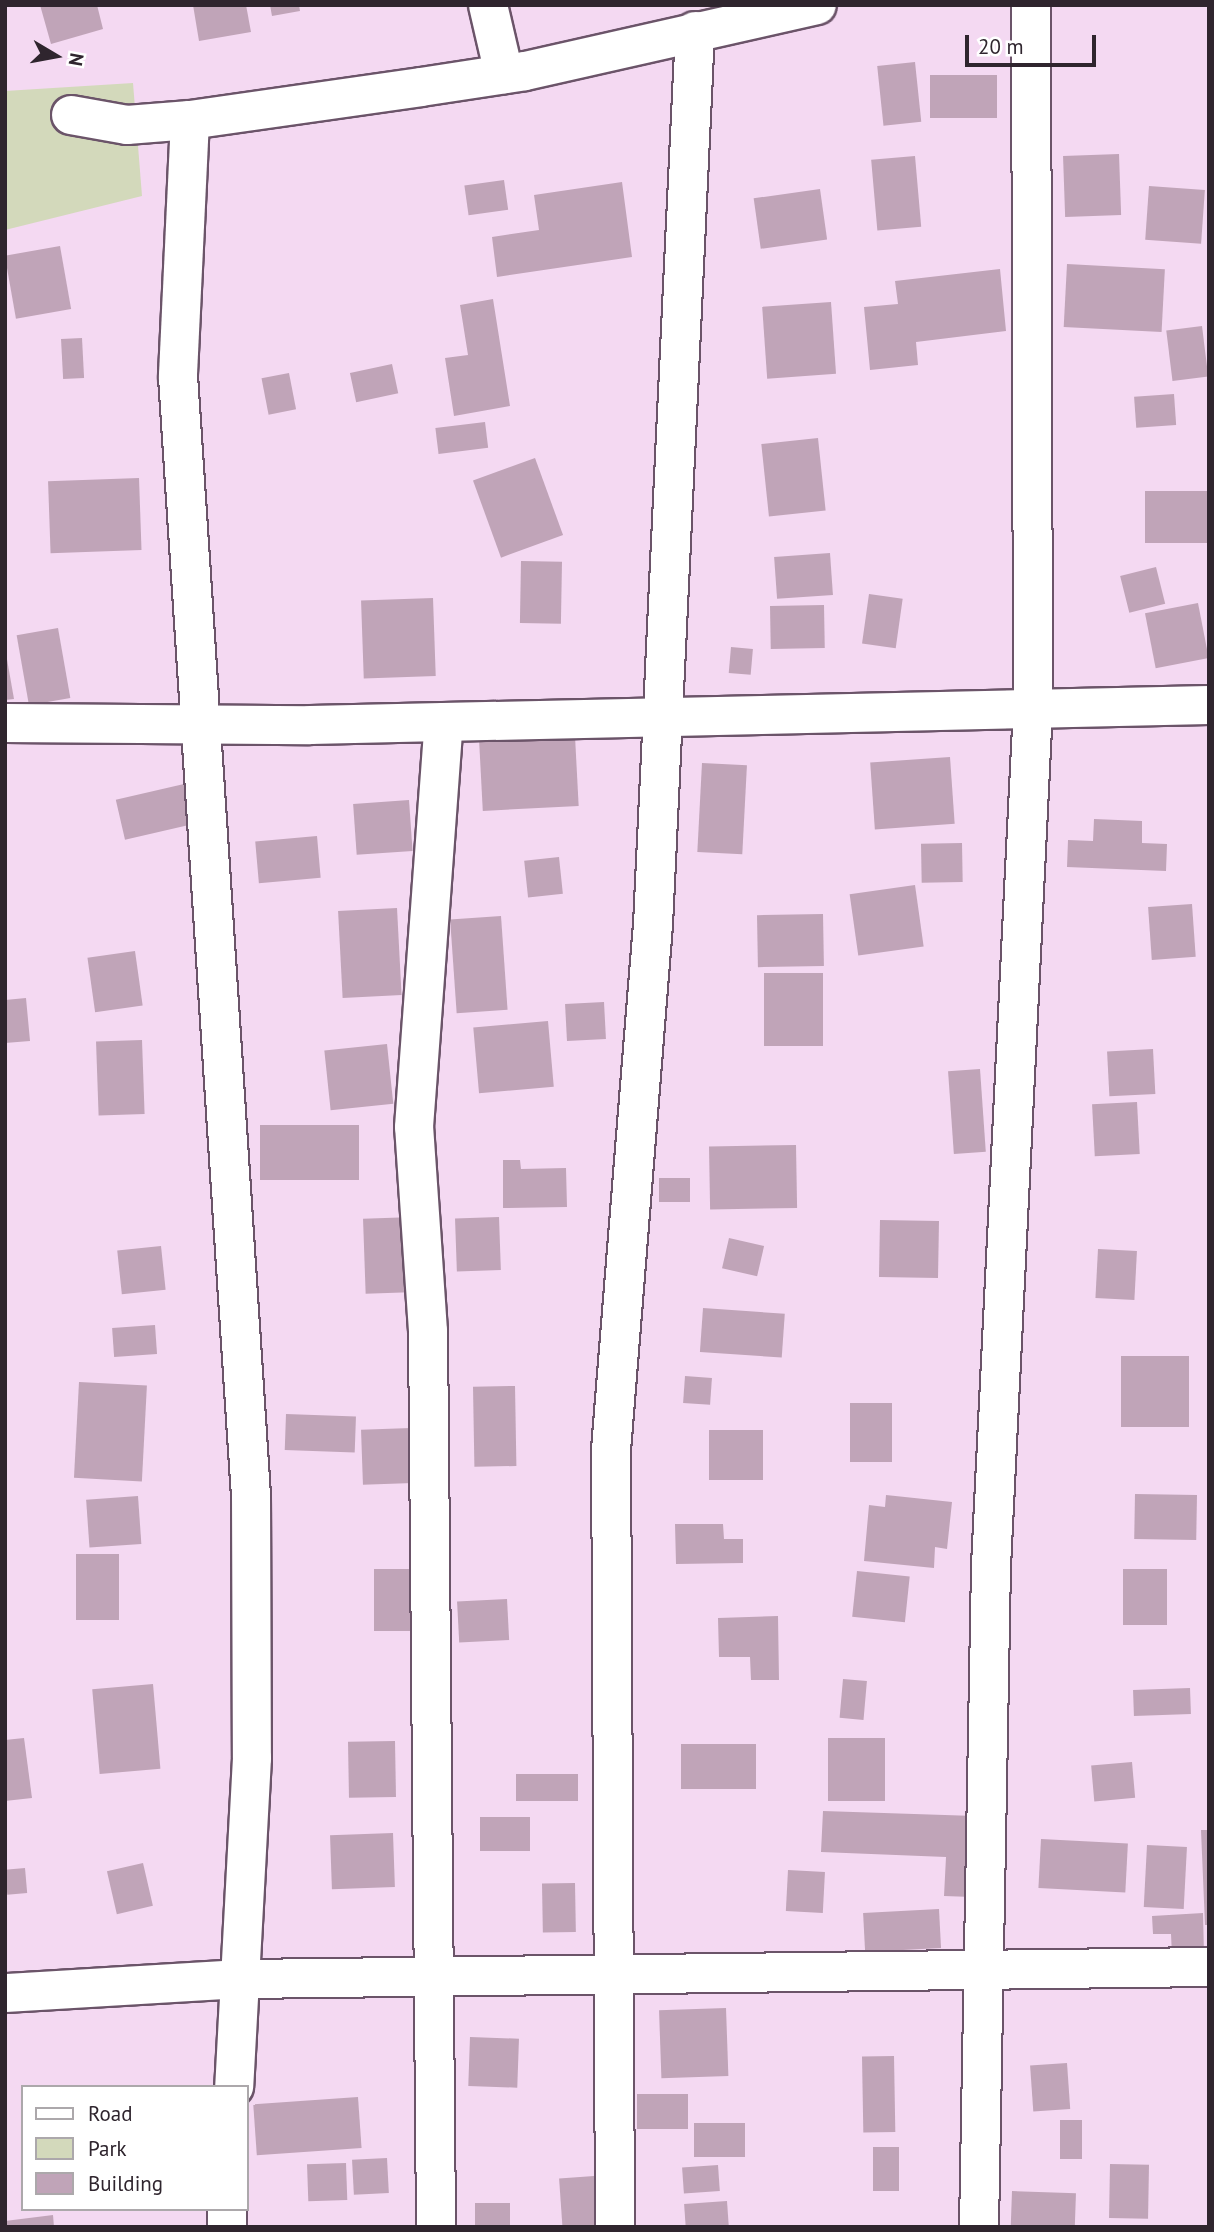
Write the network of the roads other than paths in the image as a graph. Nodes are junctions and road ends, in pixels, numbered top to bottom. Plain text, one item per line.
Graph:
1 (488, 5) edge
2 (817, 5) edge
3 (1031, 5) edge
4 (695, 30) junction
5 (504, 74) junction
6 (71, 115) dead end
7 (190, 120) junction
8 (1209, 705) edge
9 (1034, 706) junction
10 (664, 716) junction
11 (444, 722) junction
12 (5, 723) edge
13 (197, 726) junction
14 (1209, 1967) edge
15 (612, 1973) junction
16 (981, 1973) junction
17 (243, 1979) junction
18 (433, 1981) junction
19 (5, 1993) edge
20 (234, 2085) edge
21 (436, 2227) edge
22 (615, 2227) edge
23 (979, 2227) edge

1 - 5 street
2 - 4 street
3 - 9 street
4 - 5 street
4 - 10 street
5 - 7 street
6 - 7 street
7 - 13 street
8 - 9 street
9 - 10 street
9 - 16 street
10 - 11 street
10 - 15 street
11 - 13 street
11 - 18 street
12 - 13 street
13 - 17 street
14 - 16 street
15 - 16 street
15 - 18 street
15 - 22 street
16 - 23 street
17 - 18 street
17 - 19 street
17 - 20 street
18 - 21 street

